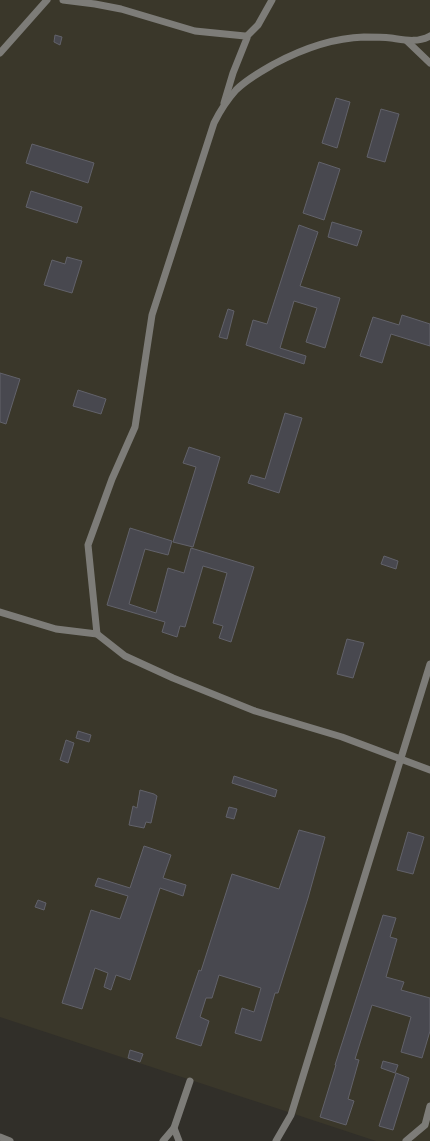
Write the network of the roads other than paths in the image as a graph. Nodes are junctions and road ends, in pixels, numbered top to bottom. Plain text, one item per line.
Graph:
1 (47, 0) edge
2 (63, 0) edge
3 (272, 0) edge
4 (430, 36) edge
5 (246, 37) junction
6 (407, 41) junction
7 (0, 53) edge
8 (430, 62) edge
9 (223, 107) junction
10 (0, 612) edge
11 (97, 634) junction
12 (430, 664) edge
13 (401, 759) junction
14 (430, 770) edge
15 (190, 1081) dead end
16 (430, 1106) edge
17 (174, 1128) junction
18 (0, 1137) edge
19 (10, 1141) edge
20 (163, 1141) edge
21 (179, 1141) edge
22 (276, 1141) edge
23 (406, 1141) edge

1 - 7 street
2 - 5 street
3 - 5 street
4 - 6 street
5 - 9 street
6 - 8 street
6 - 9 street
9 - 11 street
10 - 11 street
11 - 13 street
12 - 13 street
13 - 14 street
13 - 22 street
15 - 17 street
16 - 23 street
17 - 20 street
17 - 21 street
18 - 19 street

